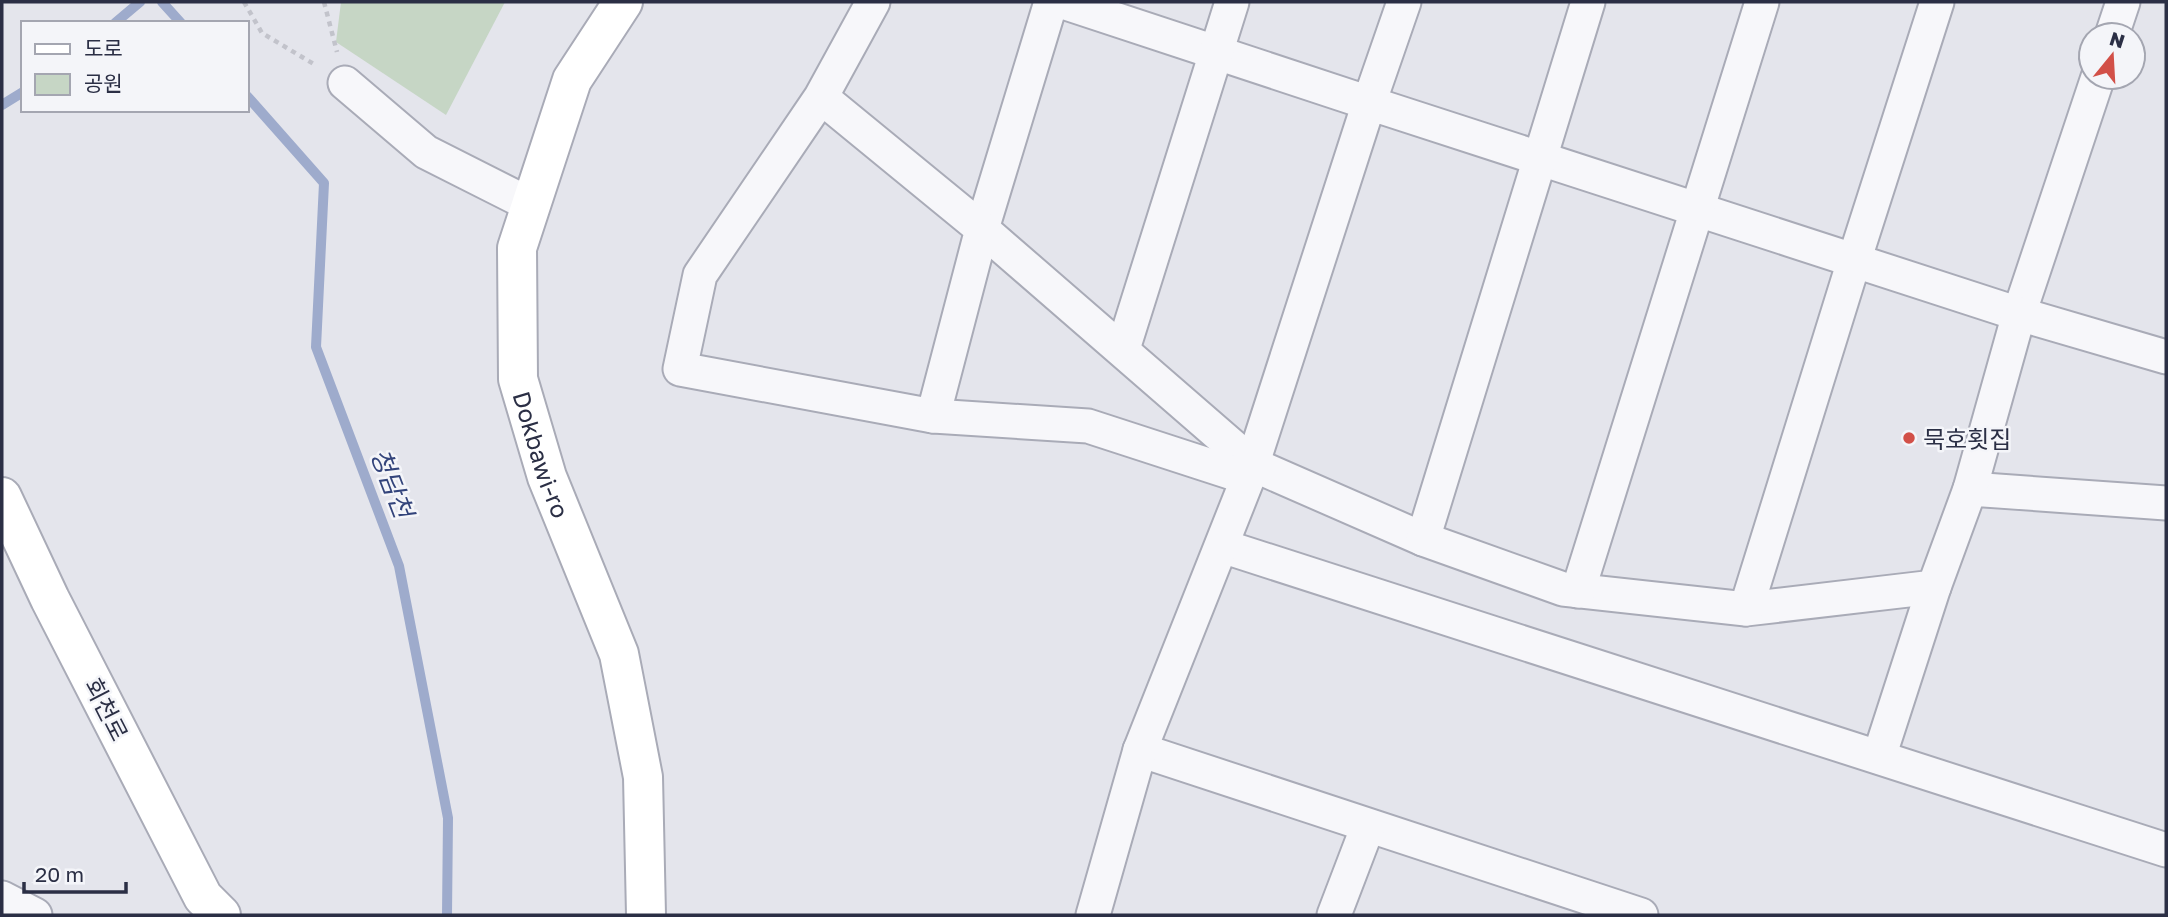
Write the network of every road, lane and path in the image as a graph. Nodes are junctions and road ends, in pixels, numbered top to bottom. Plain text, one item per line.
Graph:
1 (244, 2) edge
2 (324, 2) edge
3 (623, 2) edge
4 (873, 2) edge
5 (1051, 2) edge
6 (1063, 2) edge
7 (1232, 2) edge
8 (1404, 2) edge
9 (1588, 2) edge
10 (1762, 2) edge
11 (1937, 2) edge
12 (2123, 2) edge
13 (2117, 21) edge
14 (1216, 52) junction
15 (345, 83) junction
16 (2093, 91) edge
17 (821, 97) junction
18 (1369, 103) junction
19 (1538, 158) junction
20 (531, 205) junction
21 (1696, 209) junction
22 (982, 229) junction
23 (1854, 261) junction
24 (2019, 314) junction
25 (1123, 349) junction
26 (2166, 357) edge
27 (933, 416) junction
28 (1251, 471) junction
29 (1970, 489) junction
30 (2, 497) edge
31 (2166, 503) edge
32 (1423, 539) junction
33 (1222, 546) junction
34 (1934, 587) junction
35 (1578, 591) junction
36 (1746, 609) junction
37 (1140, 750) junction
38 (1879, 757) junction
39 (1368, 826) junction
40 (2166, 850) edge
41 (2, 898) edge
42 (1573, 905) edge
43 (212, 906) edge
44 (35, 915) edge
45 (646, 915) edge
46 (1093, 915) edge
47 (1334, 915) edge
48 (1641, 915) edge

1 - 15 path
2 - 15 path
3 - 20 main road, Dokbawi-ro
4 - 17 street
5 - 22 street
6 - 14 street
7 - 14 street
8 - 18 street
9 - 19 street
10 - 21 street
11 - 23 street
12 - 13 street
14 - 18 street
14 - 25 street
15 - 20 street
16 - 24 street
17 - 22 street
17 - 27 street
18 - 19 street
18 - 28 street
19 - 21 street
19 - 32 street
20 - 45 main road, Dokbawi-ro
21 - 23 street
21 - 35 street
22 - 25 street
22 - 27 street
23 - 24 street
23 - 36 street
24 - 26 street
24 - 29 street
25 - 28 street
27 - 28 street
28 - 32 street
28 - 33 street
29 - 31 street
29 - 34 street
30 - 43 main road, 회천로
32 - 35 street
33 - 37 street
33 - 38 street
34 - 36 street
34 - 38 street
35 - 36 street
37 - 39 street
37 - 46 street
38 - 40 street
39 - 42 street
39 - 47 street
41 - 44 street
42 - 48 street

